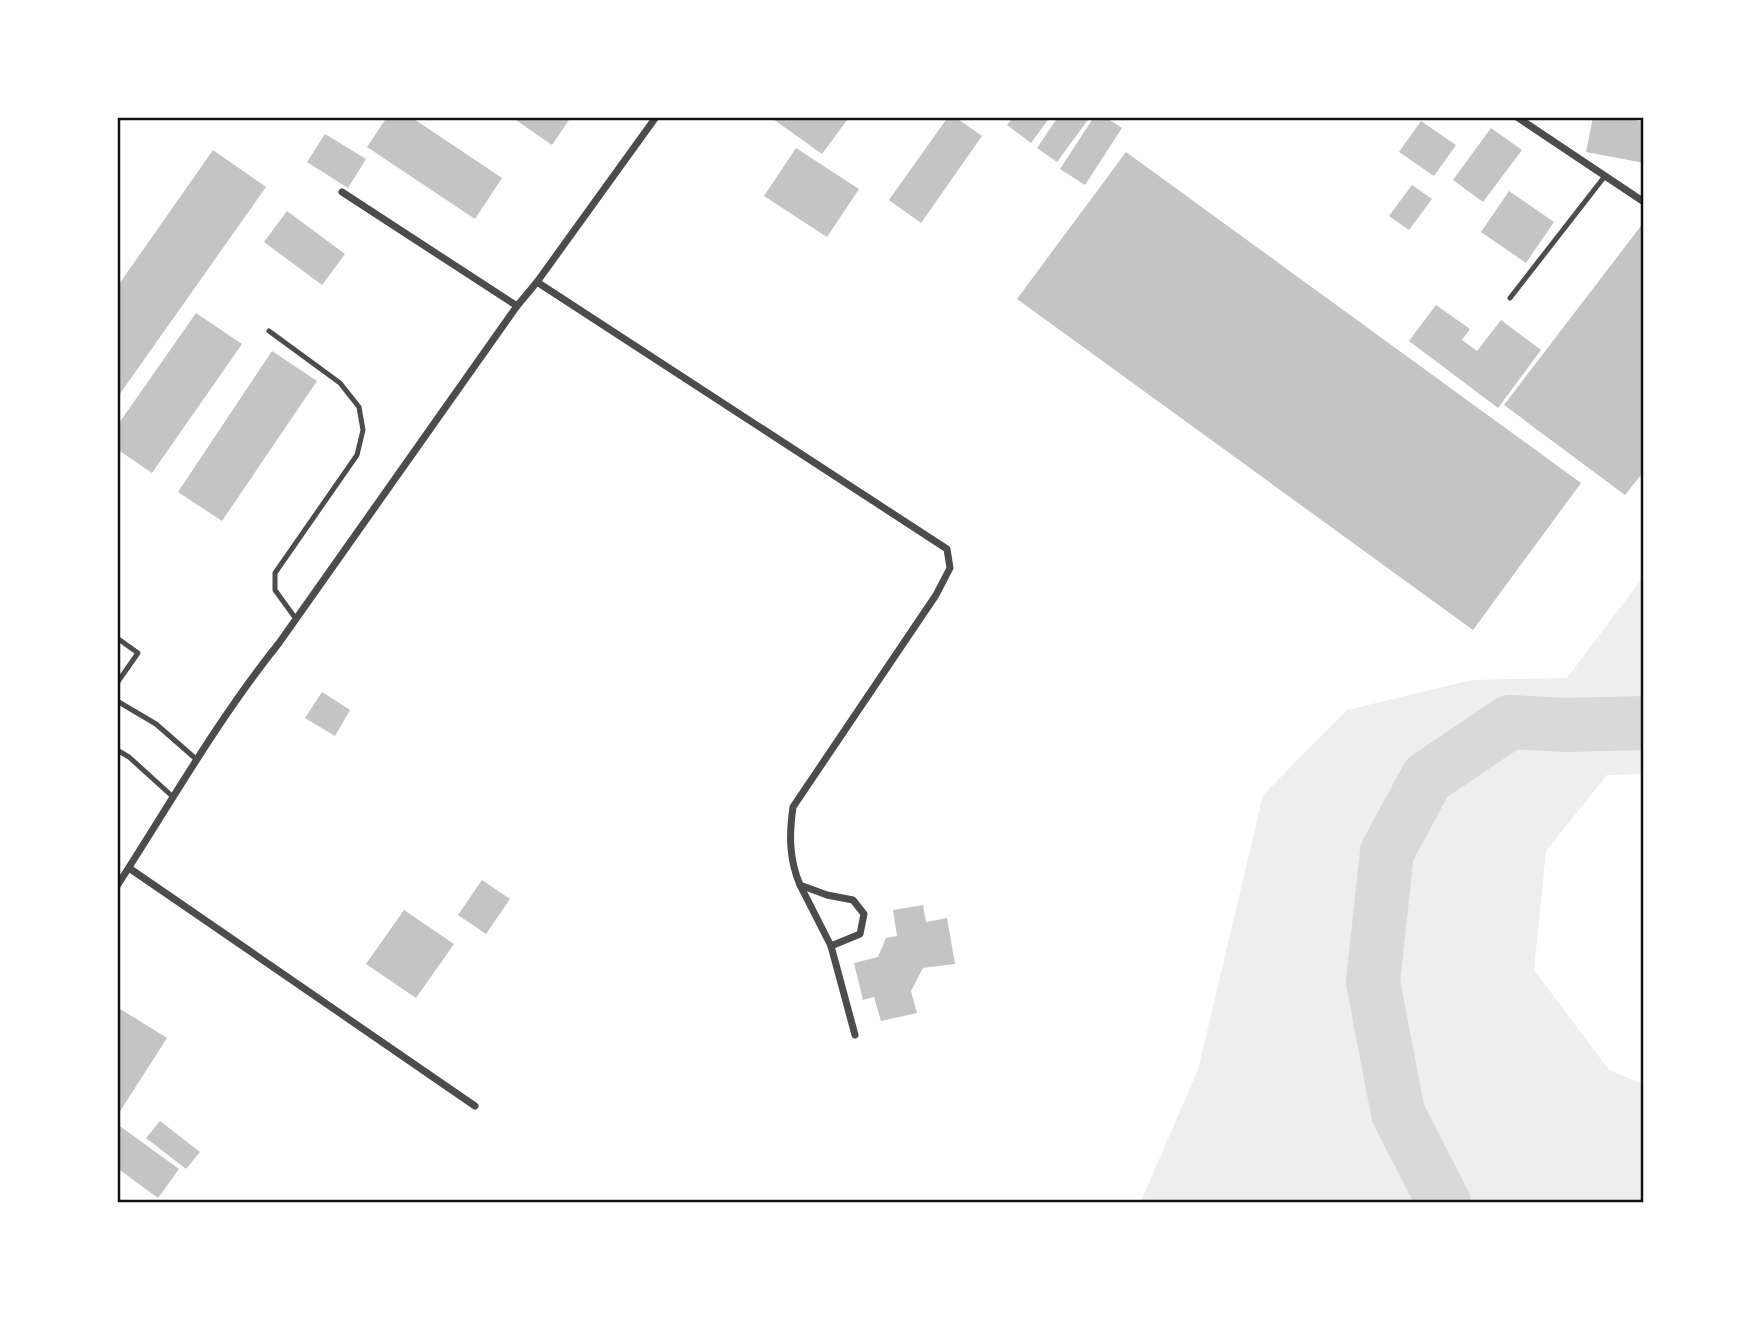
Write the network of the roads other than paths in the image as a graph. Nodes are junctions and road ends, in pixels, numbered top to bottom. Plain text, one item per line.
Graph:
1 (656, 117) edge
2 (1517, 117) edge
3 (1605, 176) junction
4 (342, 192) dead end
5 (1644, 202) edge
6 (537, 282) junction
7 (1510, 298) dead end
8 (517, 306) junction
9 (269, 331) dead end
10 (296, 619) junction
11 (117, 638) edge
12 (117, 683) edge
13 (117, 701) edge
14 (117, 751) edge
15 (196, 759) junction
16 (172, 796) junction
17 (129, 868) junction
18 (800, 885) junction
19 (117, 886) edge
20 (831, 946) junction
21 (855, 1035) dead end
22 (475, 1106) dead end

1 - 6 street
2 - 3 street
3 - 5 street
3 - 7 lane
4 - 8 street
6 - 8 street
6 - 18 street
8 - 10 street
9 - 10 lane
10 - 15 street
11 - 12 lane
13 - 15 lane
14 - 16 lane
15 - 16 street
16 - 17 street
17 - 19 street
17 - 22 street
18 - 20 street
18 - 20 street
20 - 21 street

